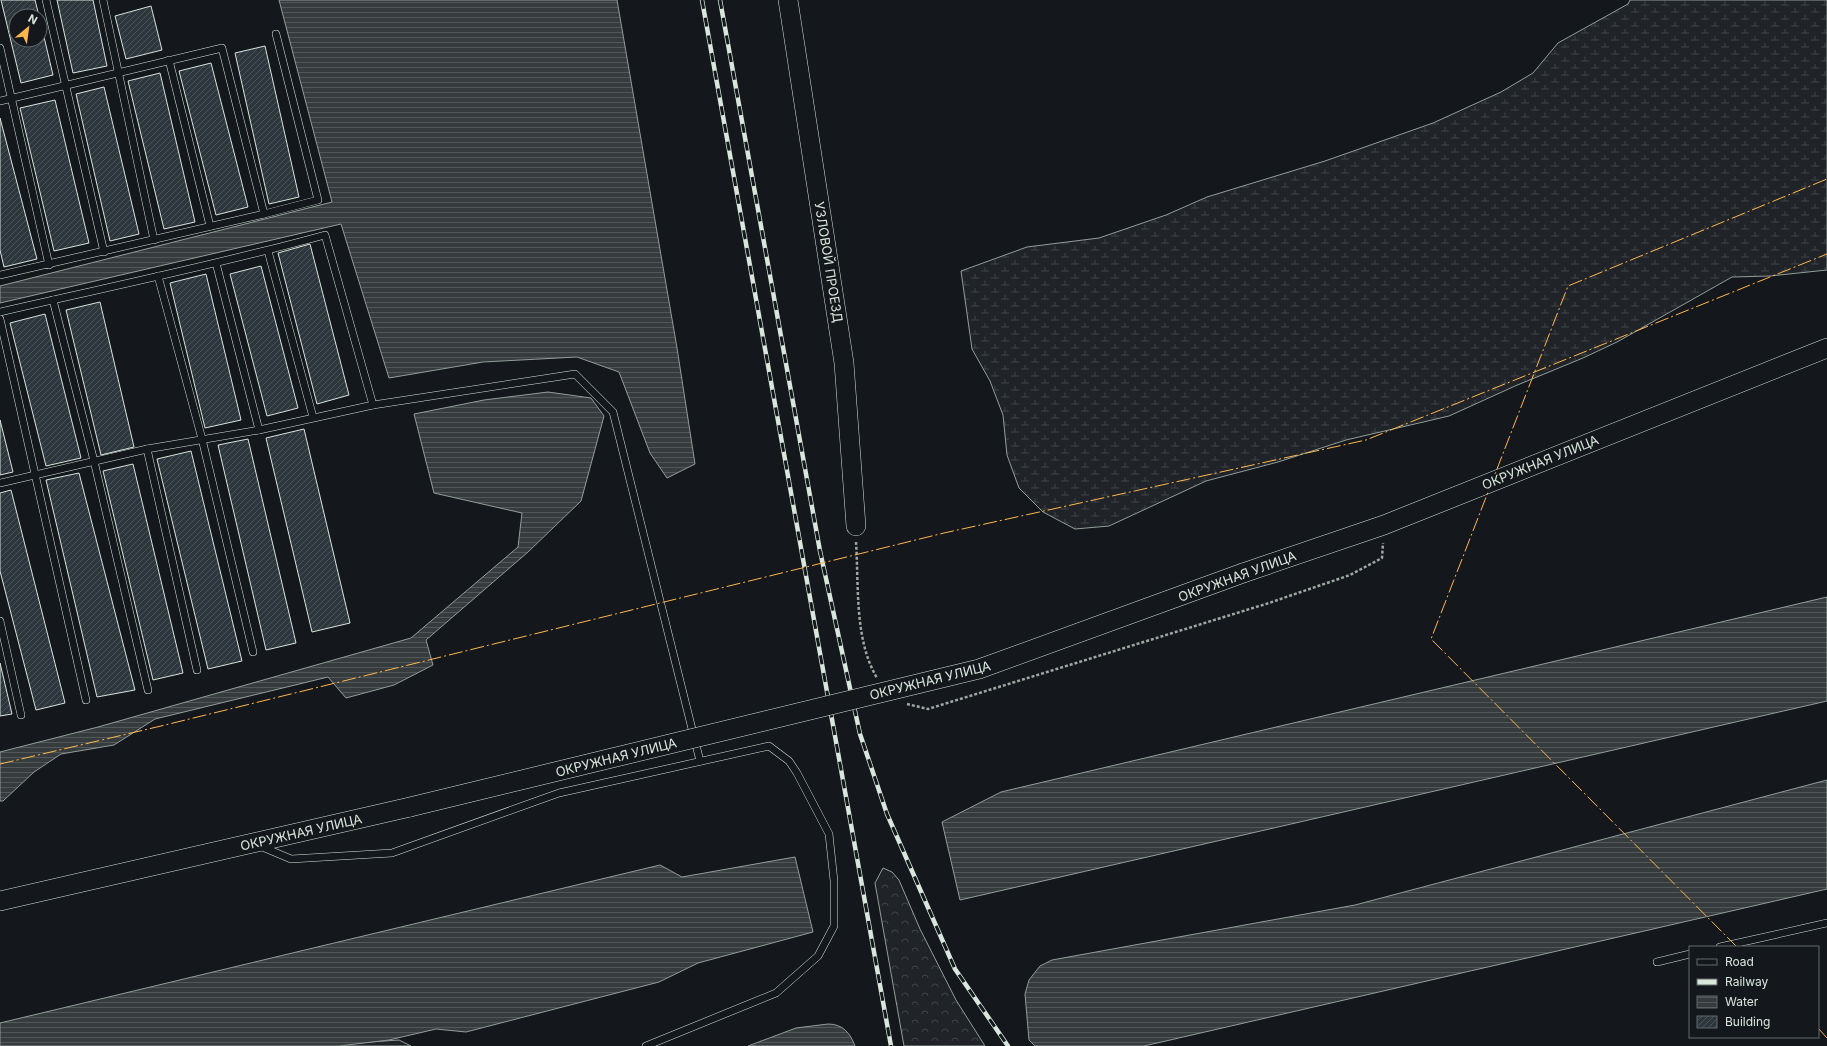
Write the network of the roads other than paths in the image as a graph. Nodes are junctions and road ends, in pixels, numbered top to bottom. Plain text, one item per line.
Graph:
1 (46, 0) edge
2 (103, 0) edge
3 (788, 0) edge
4 (276, 34) dead end
5 (0, 48) edge
6 (169, 60) junction
7 (118, 73) junction
8 (66, 85) junction
9 (11, 98) junction
10 (0, 101) edge
11 (264, 214) junction
12 (210, 226) junction
13 (154, 240) junction
14 (268, 251) junction
15 (104, 252) junction
16 (216, 263) junction
17 (49, 265) junction
18 (0, 275) edge
19 (158, 276) junction
20 (53, 300) junction
21 (0, 312) edge
22 (0, 319) edge
23 (1827, 348) edge
24 (373, 405) junction
25 (313, 416) junction
26 (259, 430) junction
27 (202, 439) junction
28 (147, 449) junction
29 (94, 461) junction
30 (36, 475) junction
31 (0, 483) edge
32 (856, 526) dead end
33 (0, 621) edge
34 (253, 652) dead end
35 (197, 670) dead end
36 (148, 690) dead end
37 (86, 700) dead end
38 (21, 715) dead end
39 (700, 761) junction
40 (252, 843) junction
41 (0, 901) edge
42 (1827, 923) edge
43 (1724, 946) edge
44 (1689, 954) edge
45 (1657, 962) dead end
46 (646, 1046) edge

1 - 8 lane
2 - 7 lane
3 - 32 main road, УЗЛОВОЙ ПРОЕЗД
4 - 11 lane
5 - 9 lane
6 - 7 lane
6 - 11 lane
6 - 12 lane
7 - 8 lane
7 - 13 lane
8 - 9 lane
8 - 15 lane
9 - 10 lane
9 - 17 lane
11 - 12 lane
12 - 13 lane
13 - 15 lane
14 - 16 lane
14 - 24 lane
14 - 25 lane
15 - 17 lane
16 - 19 lane
16 - 26 lane
17 - 18 lane
19 - 20 lane
19 - 27 lane
20 - 21 lane
20 - 29 lane
22 - 30 lane
23 - 40 main road, ОКРУЖНАЯ УЛИЦА, bridge
24 - 25 lane
24 - 39 lane
25 - 26 lane
26 - 27 lane
27 - 28 lane
27 - 34 lane
28 - 29 lane
28 - 35 lane
29 - 30 lane
29 - 36 lane
30 - 31 lane
30 - 37 lane
33 - 38 lane
39 - 40 lane
39 - 46 lane
40 - 41 main road, ОКРУЖНАЯ УЛИЦА
42 - 43 lane
44 - 45 lane

